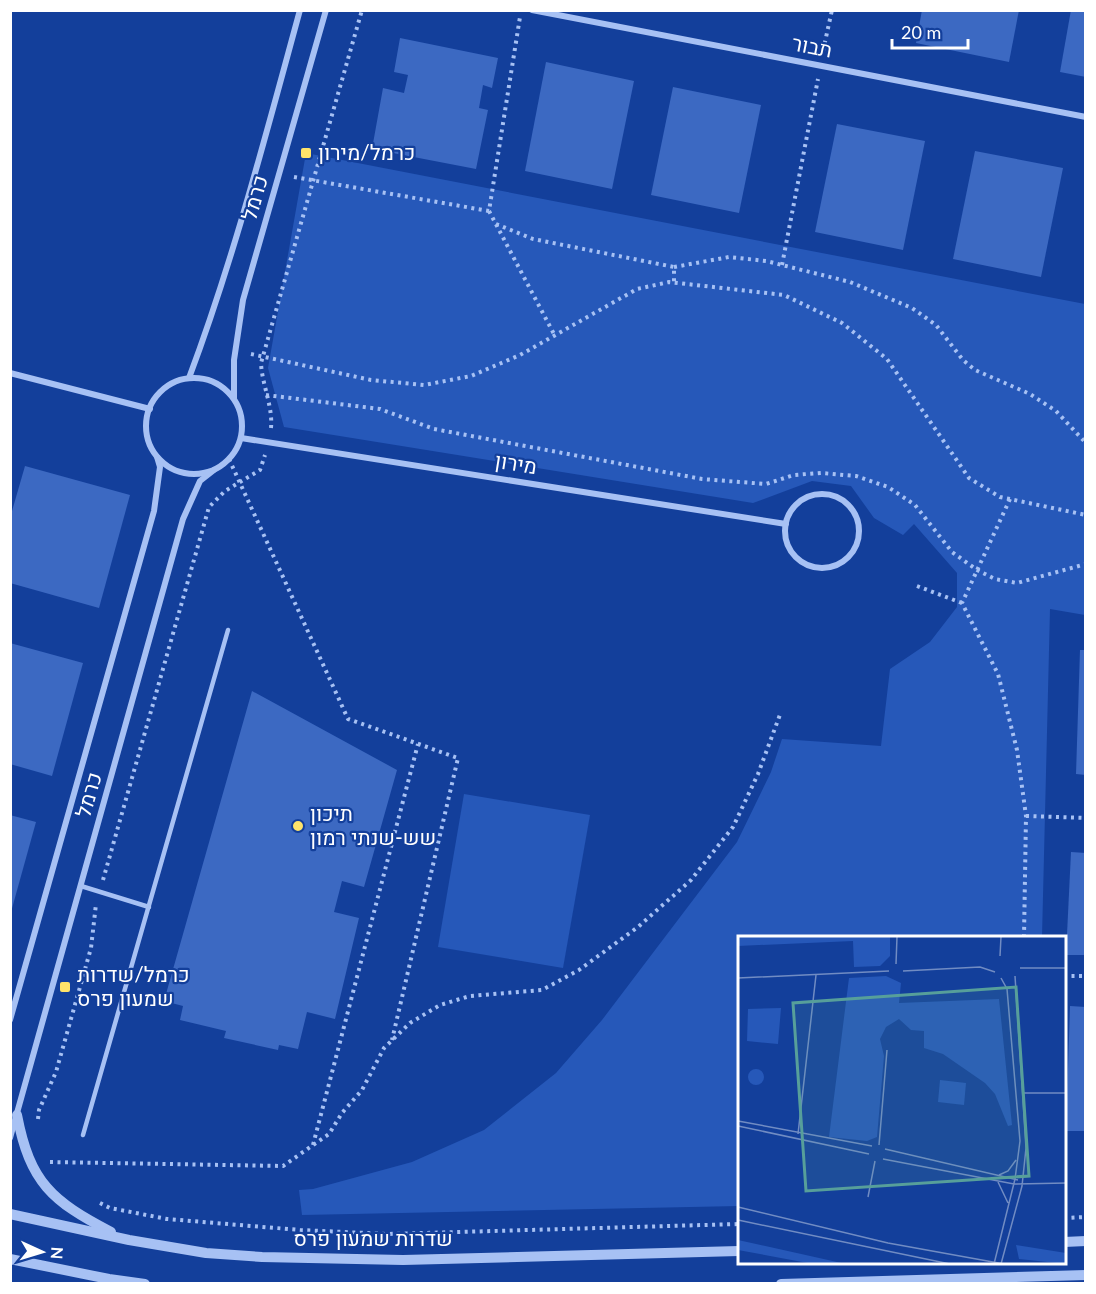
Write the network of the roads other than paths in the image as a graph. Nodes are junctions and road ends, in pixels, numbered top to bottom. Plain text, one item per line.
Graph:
1 (300, 10) edge
2 (326, 10) edge
3 (532, 10) edge
4 (1086, 117) edge
5 (10, 373) edge
6 (189, 378) junction
7 (234, 398) junction
8 (150, 410) junction
9 (241, 438) junction
10 (157, 457) junction
11 (214, 470) junction
12 (786, 524) junction
13 (228, 630) dead end
14 (81, 886) junction
15 (148, 907) junction
16 (10, 1020) edge
17 (17, 1115) junction
18 (83, 1135) dead end
19 (10, 1138) edge
20 (10, 1214) edge
21 (122, 1238) junction
22 (1086, 1241) edge
23 (1066, 1242) edge
24 (738, 1251) edge
25 (10, 1259) edge
26 (1086, 1275) edge
27 (145, 1284) edge
28 (781, 1284) edge

1 - 6 street, כרמל
2 - 7 street, כרמל
3 - 4 street, תבור
5 - 8 street
6 - 7 street
6 - 8 street
7 - 9 street
8 - 10 street
9 - 11 street
9 - 12 street, מירון
10 - 11 street
10 - 16 street, כרמל
11 - 14 street, כרמל
12 - 12 street
13 - 15 lane
14 - 15 lane
14 - 17 street, כרמל
15 - 18 lane
17 - 19 street, כרמל
17 - 21 street
20 - 21 street, שדרות שמעון פרס
21 - 24 street, שדרות שמעון פרס
22 - 23 street
25 - 27 street
26 - 28 street

